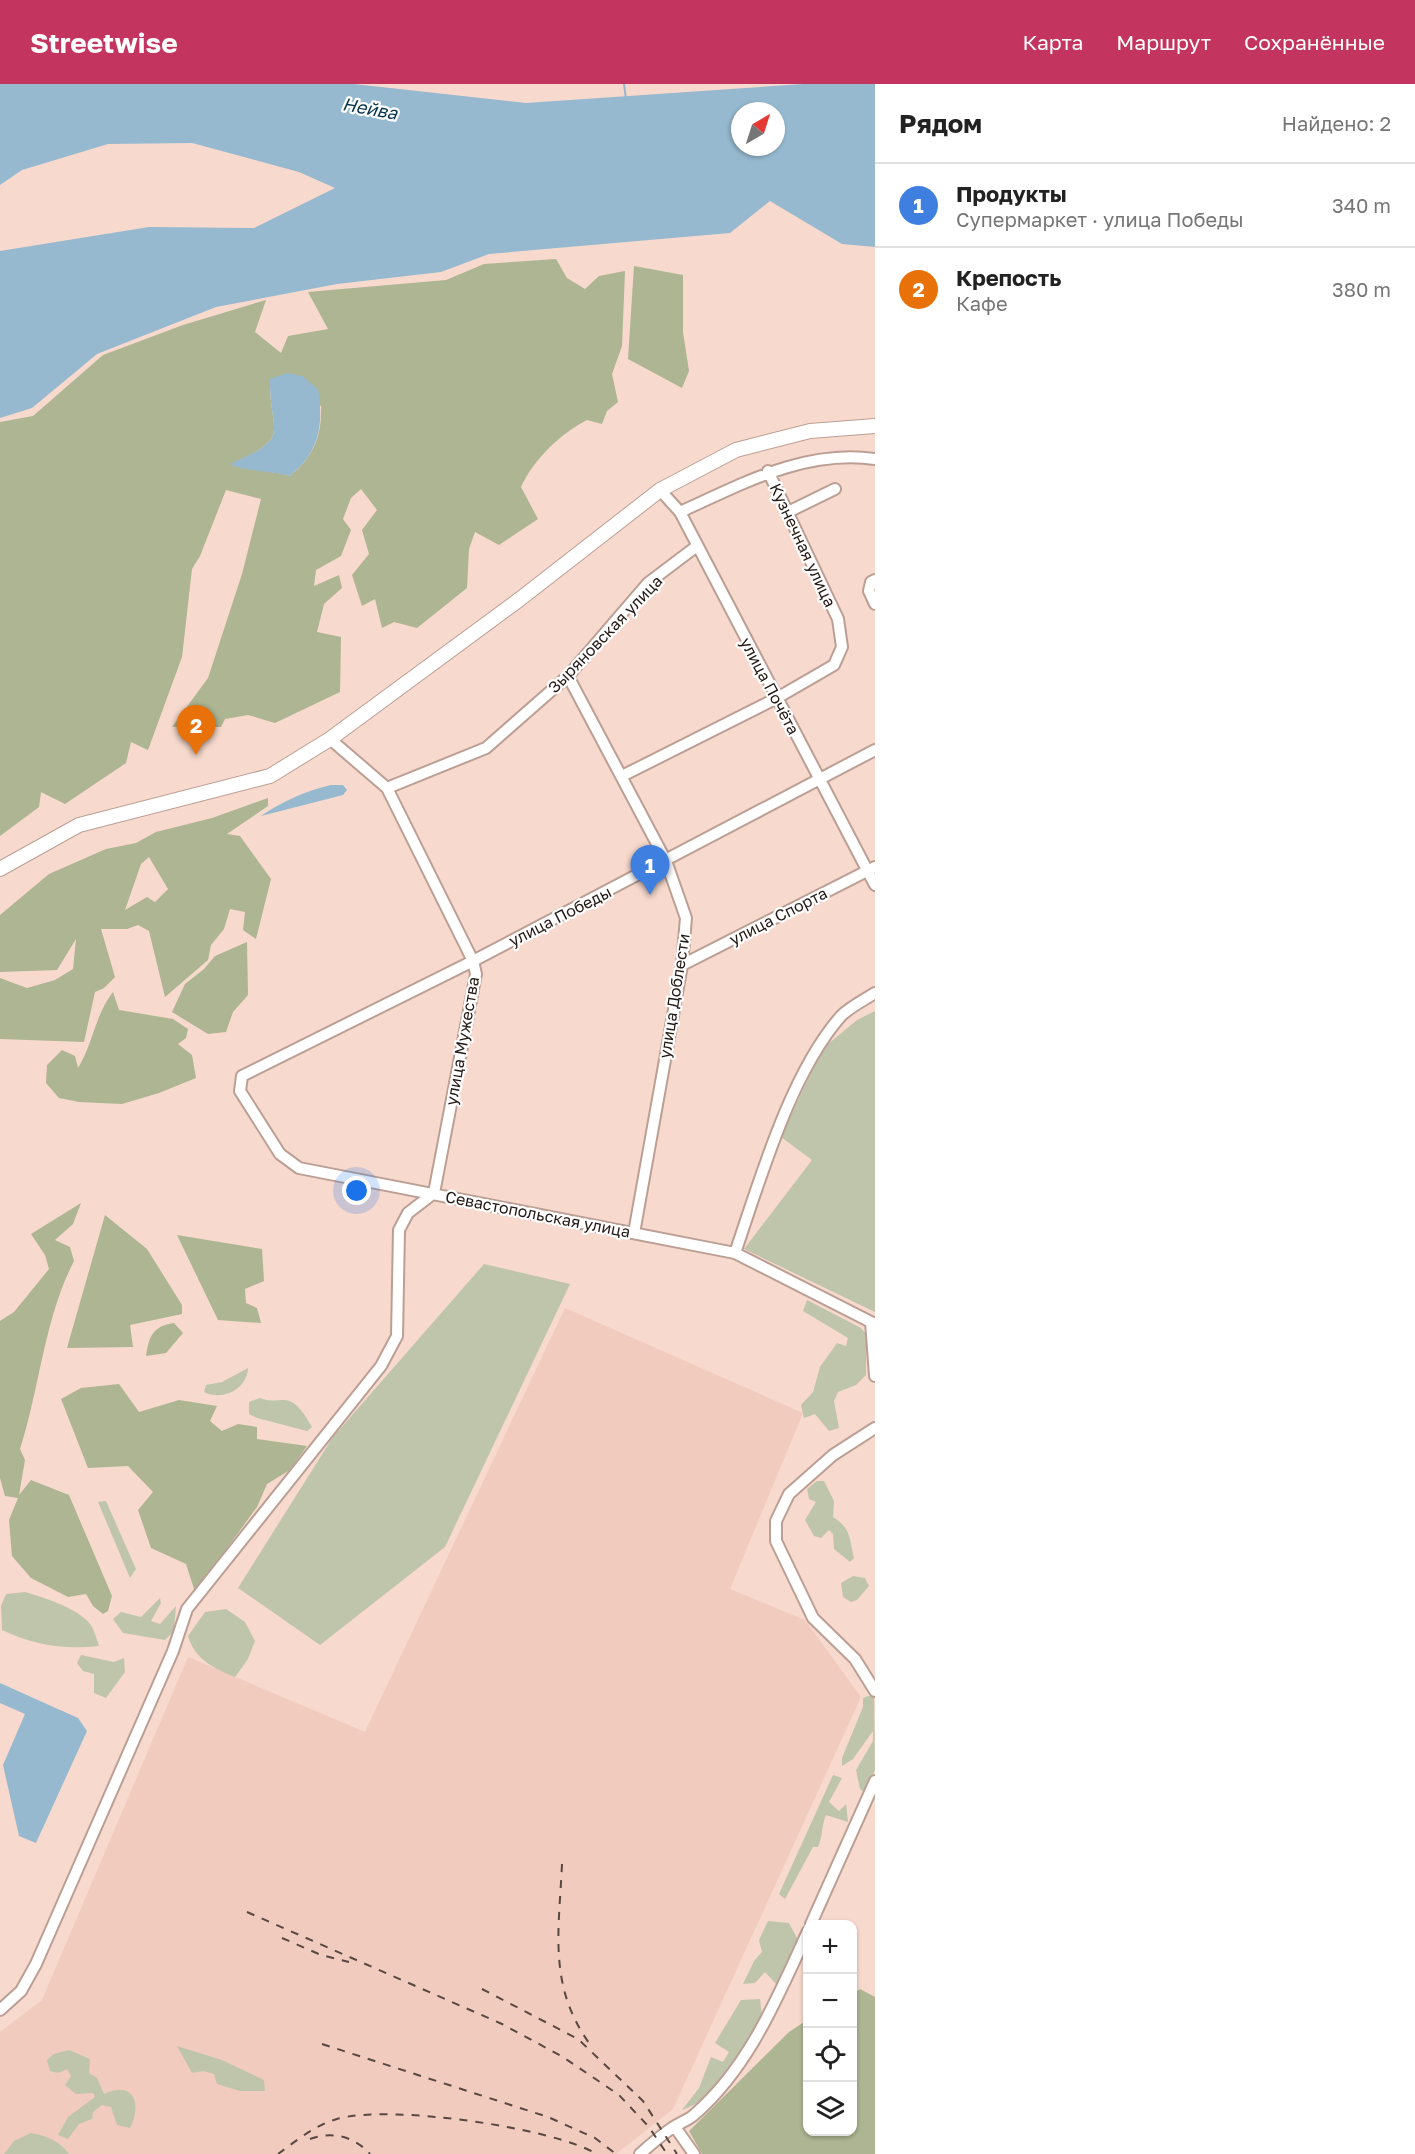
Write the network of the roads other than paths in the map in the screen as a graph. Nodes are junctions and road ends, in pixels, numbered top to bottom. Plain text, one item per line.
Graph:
1 (875, 426) edge
2 (875, 459) edge
3 (768, 471) junction
4 (835, 489) dead end
5 (660, 490) junction
6 (680, 512) junction
7 (788, 512) junction
8 (697, 546) junction
9 (875, 580) edge
10 (875, 604) edge
11 (568, 676) junction
12 (777, 698) junction
13 (330, 739) junction
14 (875, 750) edge
15 (622, 776) junction
16 (819, 779) junction
17 (387, 788) junction
18 (666, 861) junction
19 (0, 869) edge
20 (871, 869) edge
21 (875, 885) edge
22 (473, 961) junction
23 (682, 965) junction
24 (875, 993) edge
25 (242, 1076) joint
26 (434, 1193) junction
27 (634, 1233) junction
28 (735, 1253) junction
29 (873, 1323) edge
30 (875, 1376) edge
31 (875, 1428) edge
32 (875, 1691) edge
33 (875, 1780) edge
34 (813, 1920) edge
35 (803, 1941) edge
36 (0, 2010) edge
37 (675, 2127) junction
38 (640, 2154) edge
39 (694, 2154) edge

1 - 5 main road
2 - 3 street
3 - 6 street
3 - 7 street, Кузнечная улица
4 - 7 street
5 - 6 street, улица Почёта
5 - 13 main road
6 - 8 street, улица Почёта
7 - 12 street, Кузнечная улица
8 - 11 street, Зыряновская улица
8 - 12 street, улица Почёта
9 - 10 street
11 - 15 street, улица Доблести
11 - 17 street, Зыряновская улица
12 - 15 street, Кузнечная улица
12 - 16 street, улица Почёта
13 - 17 street, улица Мужества
13 - 19 main road
14 - 16 street, улица Победы
15 - 18 street, улица Доблести
16 - 18 street, улица Победы
16 - 20 street, улица Почёта
17 - 22 street, улица Мужества
18 - 22 street, улица Победы
18 - 23 street, улица Доблести
20 - 21 street, улица Почёта
20 - 23 street, улица Спорта
22 - 25 street, улица Победы
22 - 26 street, улица Мужества
23 - 27 street, улица Доблести
24 - 28 street
25 - 26 street, Севастопольская улица
26 - 27 street, Севастопольская улица
26 - 36 street
27 - 28 street, Севастопольская улица
28 - 29 street, Севастопольская улица
29 - 30 street
31 - 32 street
33 - 34 street
35 - 37 street
37 - 38 street
37 - 39 street

